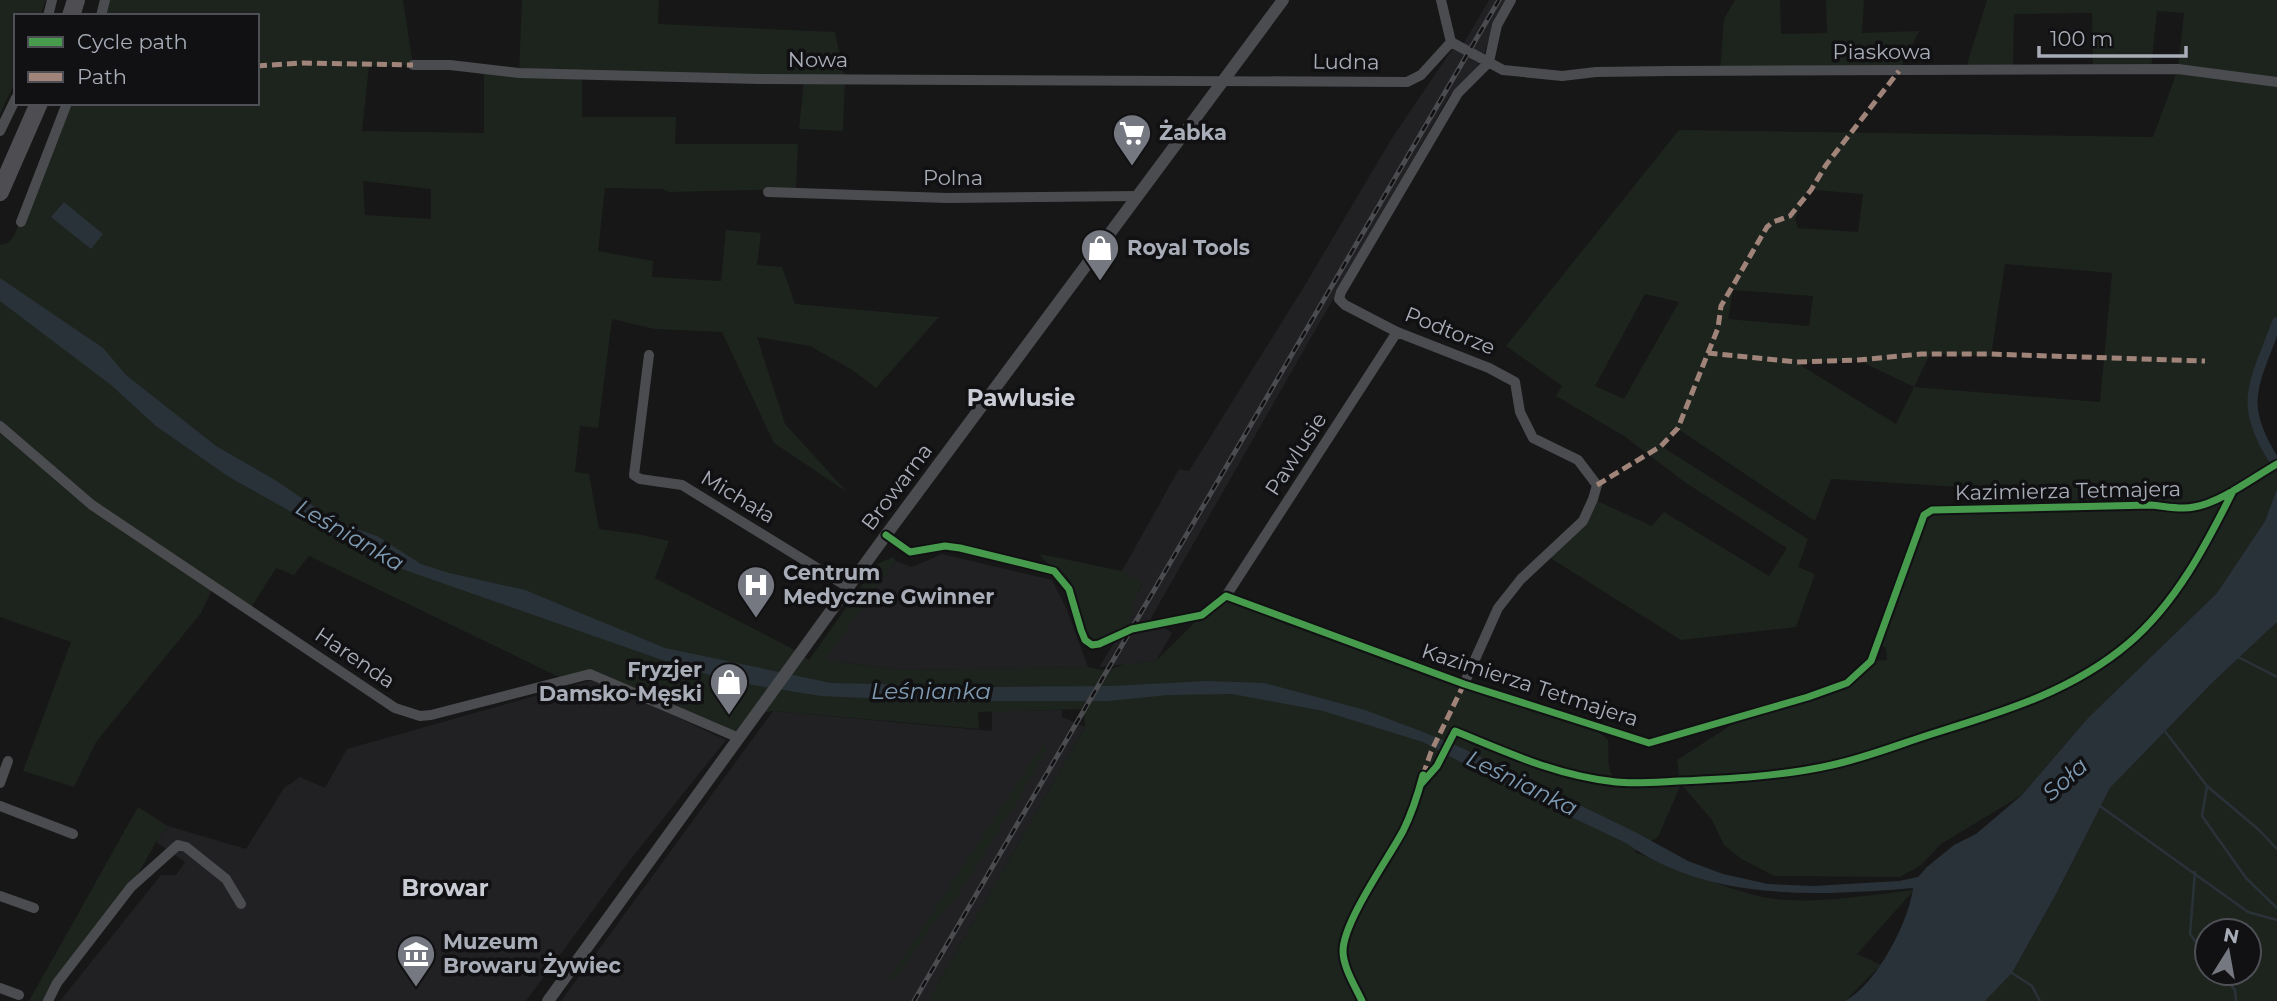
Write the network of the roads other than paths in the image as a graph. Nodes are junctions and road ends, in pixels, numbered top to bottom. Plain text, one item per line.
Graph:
1 (1283, 0) edge
2 (1441, 0) edge
3 (1510, 0) edge
4 (1451, 42) junction
5 (1489, 62) junction
6 (413, 65) dead end
7 (1224, 80) junction
8 (2277, 82) edge
9 (14, 102) edge
10 (38, 105) edge
11 (66, 105) edge
12 (0, 131) edge
13 (0, 192) edge
14 (768, 192) dead end
15 (1138, 196) junction
16 (21, 222) dead end
17 (1397, 331) junction
18 (649, 355) dead end
19 (0, 426) edge
20 (2273, 466) edge
21 (886, 535) junction
22 (848, 587) junction
23 (1226, 596) junction
24 (1464, 684) junction
25 (739, 738) junction
26 (8, 761) dead end
27 (0, 783) edge
28 (0, 806) edge
29 (73, 834) dead end
30 (0, 896) edge
31 (241, 904) dead end
32 (34, 908) dead end
33 (0, 988) edge
34 (19, 995) dead end
35 (48, 1001) edge
36 (548, 1001) edge

1 - 7 street, Browarna
2 - 4 street
3 - 5 street
4 - 5 street
4 - 7 street, Ludna
5 - 8 street, Piaskowa
5 - 17 street, Podtorze
6 - 7 street, Nowa
7 - 15 street, Browarna
9 - 12 street
10 - 13 highway
11 - 16 street
14 - 15 street, Polna
15 - 21 street, Browarna
17 - 23 street, Pawlusie
17 - 24 street, Podtorze
18 - 22 street, Michała
19 - 25 street, Harenda
20 - 24 street, Kazimierza Tetmajera
21 - 22 street, Browarna
21 - 23 street
22 - 25 street, Browarna
23 - 24 street, Kazimierza Tetmajera
25 - 36 street, Browarna
26 - 27 street
28 - 29 street
30 - 32 street
31 - 35 street
33 - 34 street

